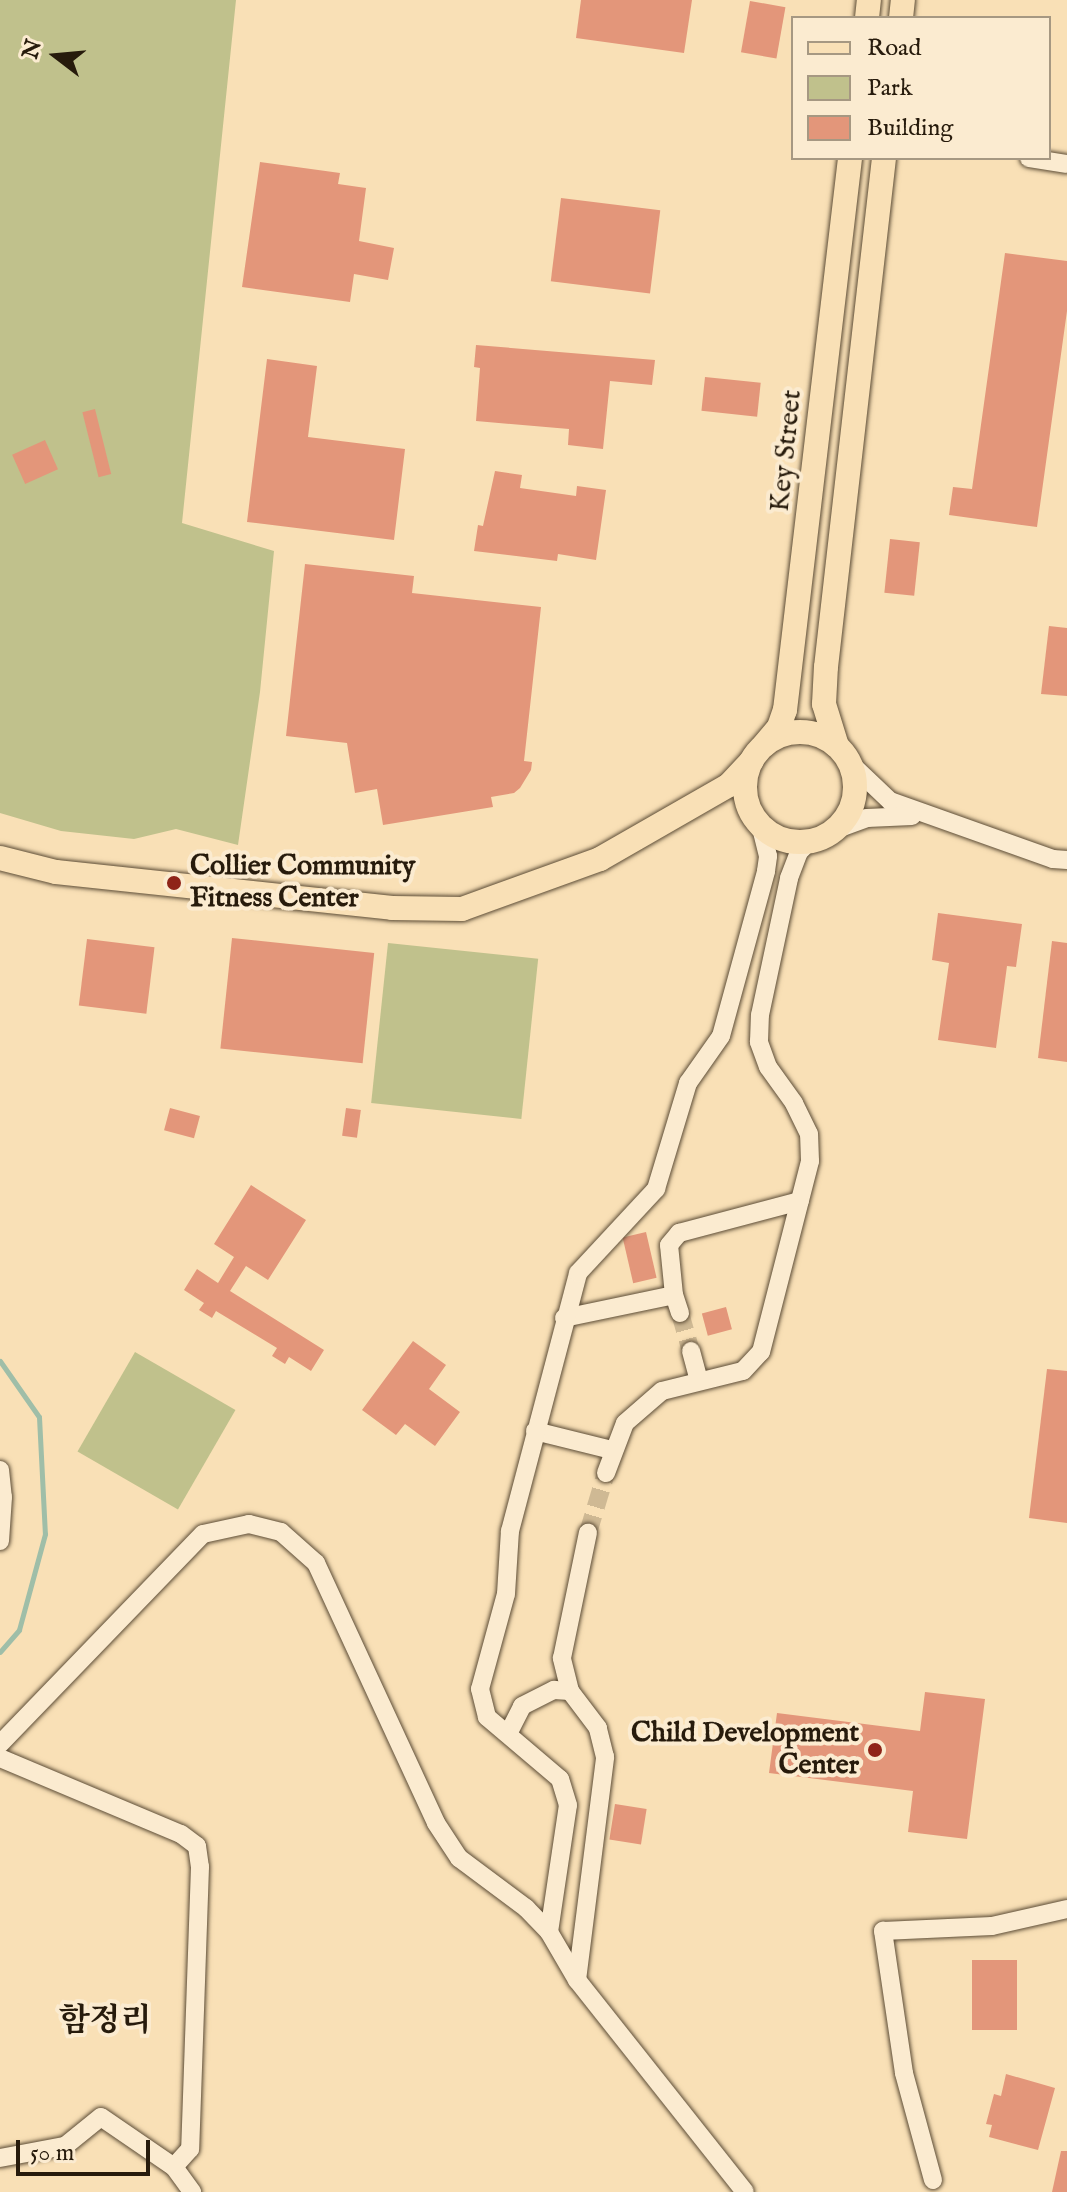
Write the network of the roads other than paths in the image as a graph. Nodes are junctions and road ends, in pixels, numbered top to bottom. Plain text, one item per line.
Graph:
1 (850, 160) edge
2 (884, 160) edge
3 (1042, 160) edge
4 (1067, 164) edge
5 (758, 753) junction
6 (843, 754) junction
7 (695, 803) junction
8 (935, 818) junction
9 (755, 819) junction
10 (837, 829) junction
11 (809, 842) junction
12 (0, 858) edge
13 (1067, 860) edge
14 (800, 1201) junction
15 (674, 1295) junction
16 (680, 1313) tunnel mouth
17 (564, 1318) junction
18 (691, 1351) tunnel mouth
19 (699, 1381) junction
20 (535, 1431) junction
21 (612, 1450) junction
22 (0, 1470) edge
23 (606, 1473) tunnel mouth
24 (588, 1533) tunnel mouth
25 (0, 1541) edge
26 (570, 1691) junction
27 (508, 1734) junction
28 (0, 1744) edge
29 (0, 1758) edge
30 (1067, 1909) edge
31 (549, 1932) junction
32 (577, 1980) junction
33 (0, 2158) edge
34 (174, 2167) junction
35 (933, 2180) dead end
36 (192, 2192) edge
37 (745, 2192) edge

1 - 5 main road, Key Street
2 - 6 main road
3 - 4 street
5 - 6 main road
5 - 7 main road
5 - 9 main road
6 - 8 street
6 - 10 main road
7 - 9 main road
7 - 12 main road
8 - 10 street
8 - 13 street
9 - 11 main road
9 - 17 street
10 - 11 main road
11 - 14 street
14 - 15 street
14 - 19 street
15 - 16 street
15 - 17 street
17 - 20 street
18 - 19 street
19 - 21 street
20 - 21 street
20 - 27 street
21 - 23 street
22 - 25 street
24 - 26 street
26 - 27 street
26 - 32 street
27 - 31 street
28 - 31 street
29 - 34 street
30 - 35 street
31 - 32 street
32 - 37 street
33 - 34 street
34 - 36 street

